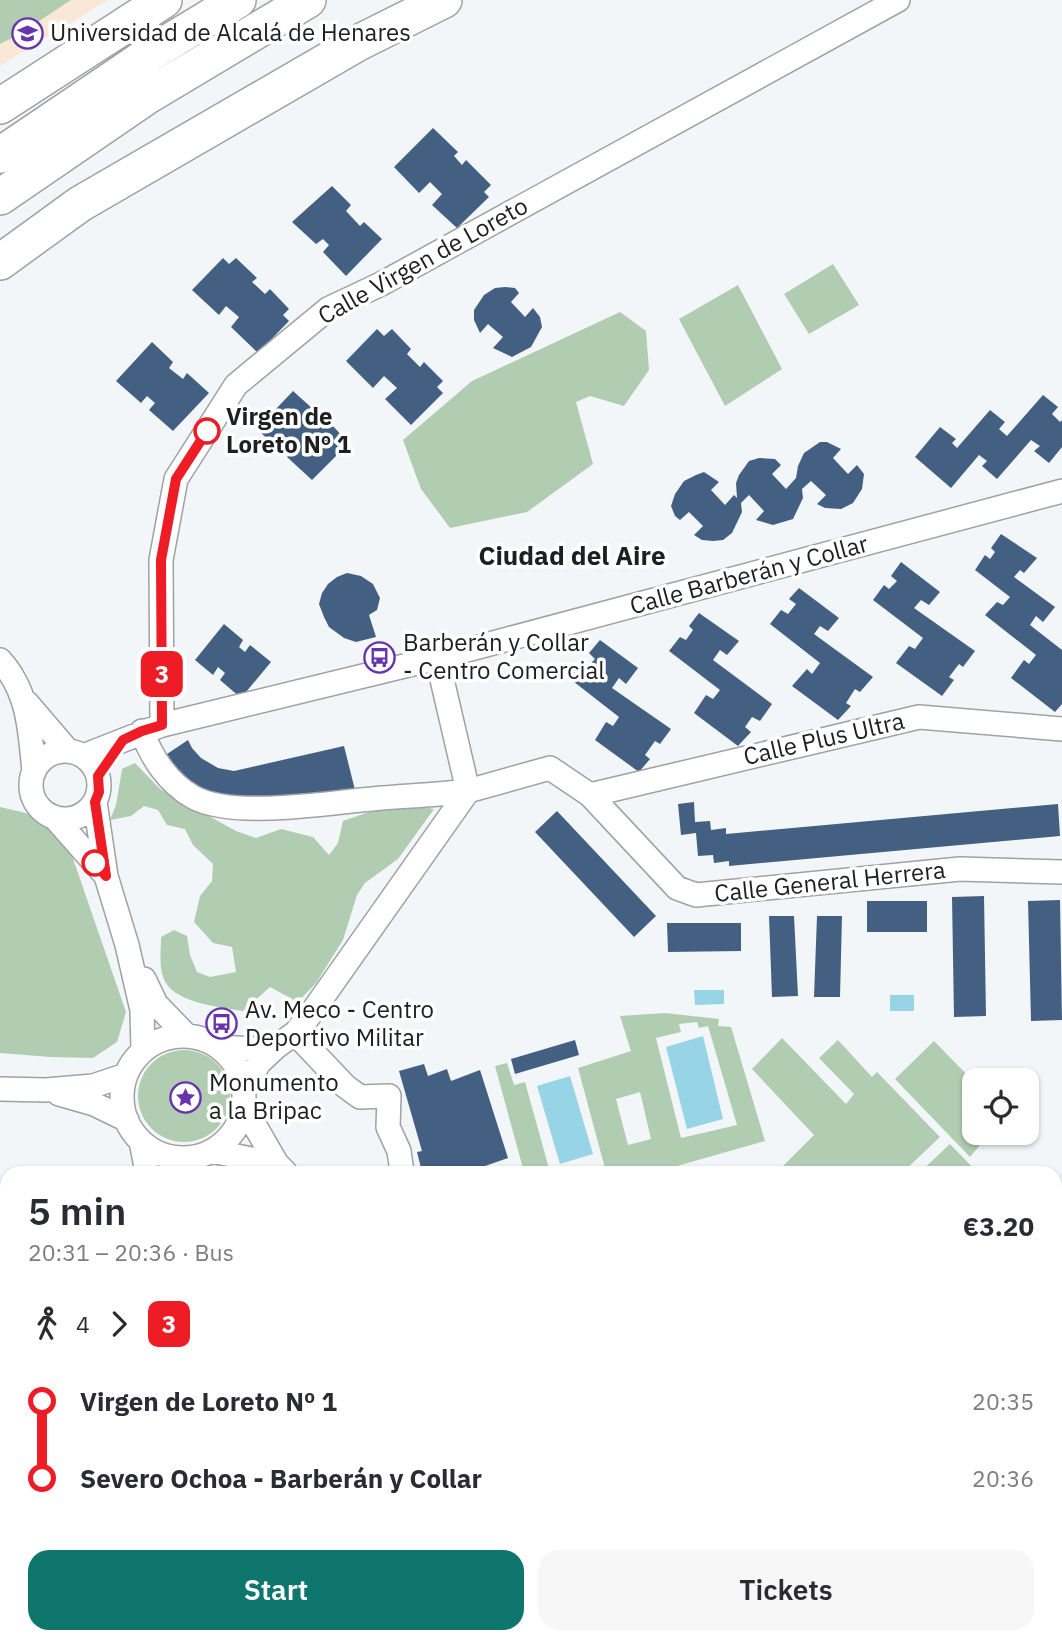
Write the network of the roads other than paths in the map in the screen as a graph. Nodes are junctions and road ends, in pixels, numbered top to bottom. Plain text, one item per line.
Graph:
1 (164, 0) edge
2 (238, 0) edge
3 (308, 0) edge
4 (443, 0) edge
5 (898, 0) edge
6 (0, 106) edge
7 (0, 155) edge
8 (0, 197) edge
9 (0, 262) edge
10 (1062, 491) edge
11 (437, 658) junction
12 (0, 660) edge
13 (25, 700) junction
14 (1062, 729) edge
15 (143, 732) junction
16 (75, 753) junction
17 (34, 772) junction
18 (98, 776) junction
19 (468, 791) junction
20 (590, 795) junction
21 (95, 802) junction
22 (54, 817) junction
23 (1062, 872) edge
24 (106, 876) junction
25 (127, 945) junction
26 (295, 1033) junction
27 (186, 1035) junction
28 (220, 1047) junction
29 (276, 1047) junction
30 (143, 1050) junction
31 (126, 1075) junction
32 (0, 1090) edge
33 (46, 1090) junction
34 (244, 1098) junction
35 (127, 1120) junction
36 (141, 1141) junction
37 (199, 1161) edge
38 (401, 1162) edge
39 (146, 1166) edge
40 (258, 1166) edge
41 (280, 1166) edge

1 - 6 highway
2 - 7 highway
3 - 8 highway
4 - 9 highway
5 - 15 street, Calle Virgen de Loreto
10 - 11 street, Calle Barberán y Collar
11 - 15 street, Calle Barberán y Collar
11 - 19 street
12 - 13 street
13 - 16 street
13 - 17 street
14 - 20 street, Calle Plus Ultra
15 - 16 street, Calle Barberán y Collar
15 - 18 street
15 - 19 street
16 - 17 street
16 - 18 street
17 - 22 street
18 - 21 street
19 - 20 street, Calle General Herrera
19 - 26 street
20 - 23 street, Calle General Herrera
21 - 22 street
21 - 24 street
22 - 24 street
24 - 25 street
25 - 27 street
25 - 30 street
26 - 29 street
26 - 38 street
27 - 28 street
27 - 30 street
28 - 29 street
28 - 34 street
29 - 34 street
30 - 31 street
31 - 33 street
31 - 35 street
32 - 33 street
33 - 35 street
34 - 37 street
34 - 41 street
35 - 36 street
36 - 37 street
36 - 39 street
37 - 40 street

